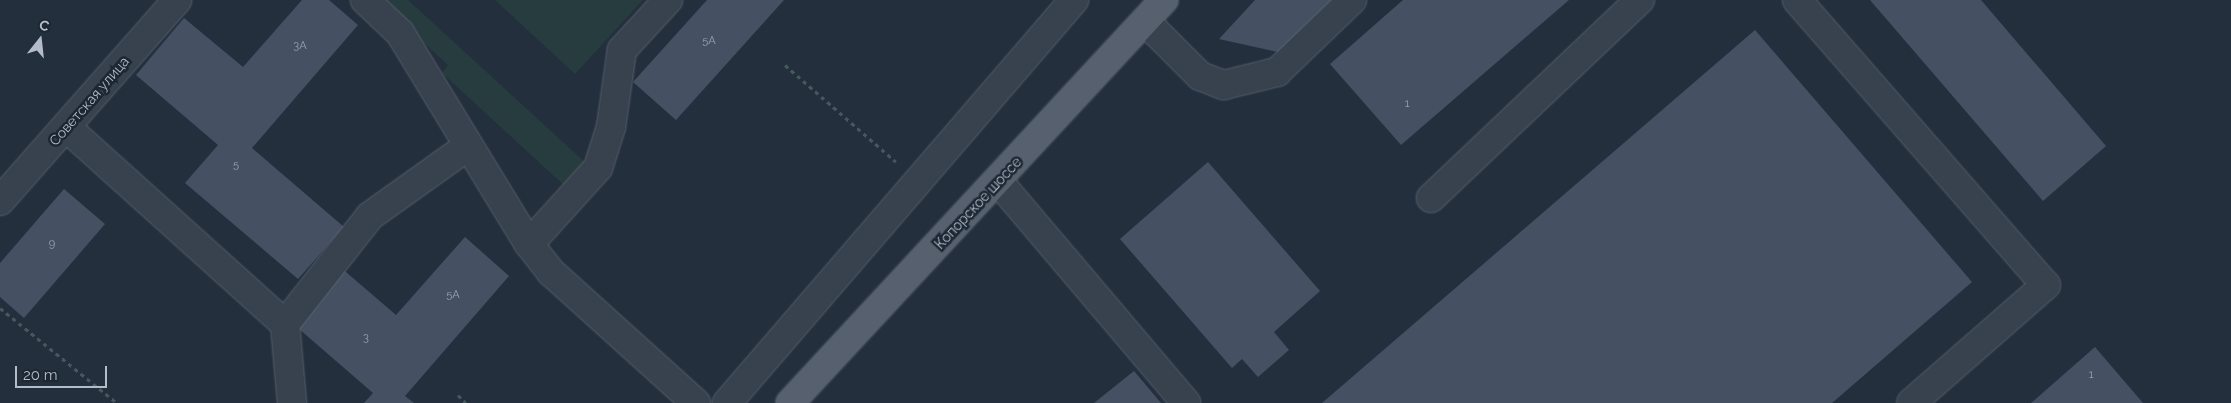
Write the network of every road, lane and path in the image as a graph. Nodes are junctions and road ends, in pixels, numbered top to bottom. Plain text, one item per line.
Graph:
1 (177, 0) edge
2 (365, 0) edge
3 (668, 0) edge
4 (1074, 0) edge
5 (1164, 0) edge
6 (1352, 0) edge
7 (1640, 0) edge
8 (1797, 0) edge
9 (1145, 21) junction
10 (785, 65) dead end
11 (66, 126) junction
12 (468, 146) junction
13 (998, 181) junction
14 (918, 182) junction
15 (1431, 198) dead end
16 (0, 201) edge
17 (529, 244) junction
18 (0, 308) edge
19 (285, 324) junction
20 (458, 396) dead end
21 (117, 403) edge
22 (292, 403) edge
23 (466, 403) edge
24 (696, 403) edge
25 (728, 403) edge
26 (790, 403) edge
27 (1186, 403) edge
28 (1911, 403) edge

1 - 11 street, Советская улица
2 - 12 street
3 - 17 street
4 - 14 street
5 - 9 main road, Копорское шоссе
6 - 9 street
7 - 15 street
8 - 28 street
9 - 13 main road, Копорское шоссе
10 - 14 path
11 - 16 street, Советская улица
11 - 19 street
12 - 17 street
12 - 19 street
13 - 26 main road, Копорское шоссе
13 - 27 street
14 - 25 street
17 - 24 street
18 - 21 path
19 - 22 street
20 - 23 path

